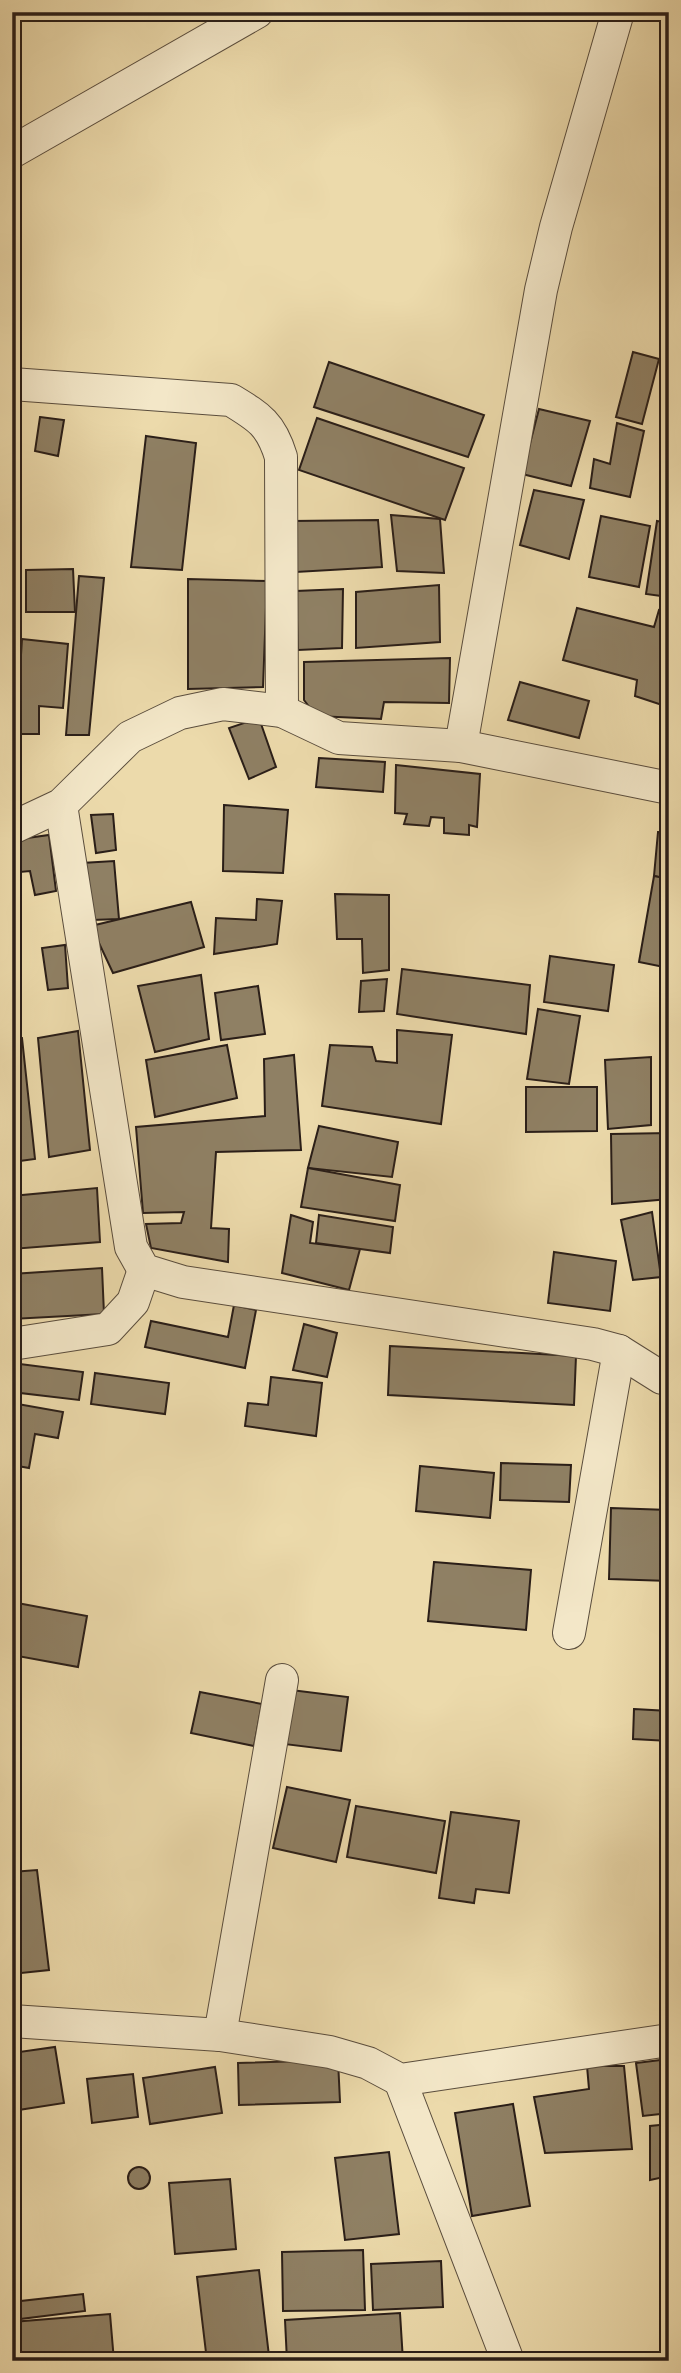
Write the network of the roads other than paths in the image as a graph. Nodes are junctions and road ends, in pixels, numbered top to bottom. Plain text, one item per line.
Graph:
1 (257, 12) edge
2 (618, 12) edge
3 (12, 152) edge
4 (12, 384) edge
5 (282, 710) junction
6 (461, 746) junction
7 (669, 788) edge
8 (61, 806) junction
9 (12, 828) edge
10 (144, 1270) junction
11 (12, 1344) edge
12 (619, 1351) junction
13 (669, 1379) edge
14 (569, 1633) dead end
15 (282, 1680) dead end
16 (12, 2021) edge
17 (220, 2035) junction
18 (669, 2040) edge
19 (400, 2080) junction
20 (508, 2361) edge

1 - 3 street
2 - 6 street
4 - 5 street
5 - 6 street
5 - 8 street
6 - 7 street
8 - 9 street
8 - 10 street
10 - 11 street
10 - 12 street
12 - 13 street
12 - 14 street
15 - 17 street
16 - 17 street
17 - 19 street
18 - 19 street
19 - 20 street

